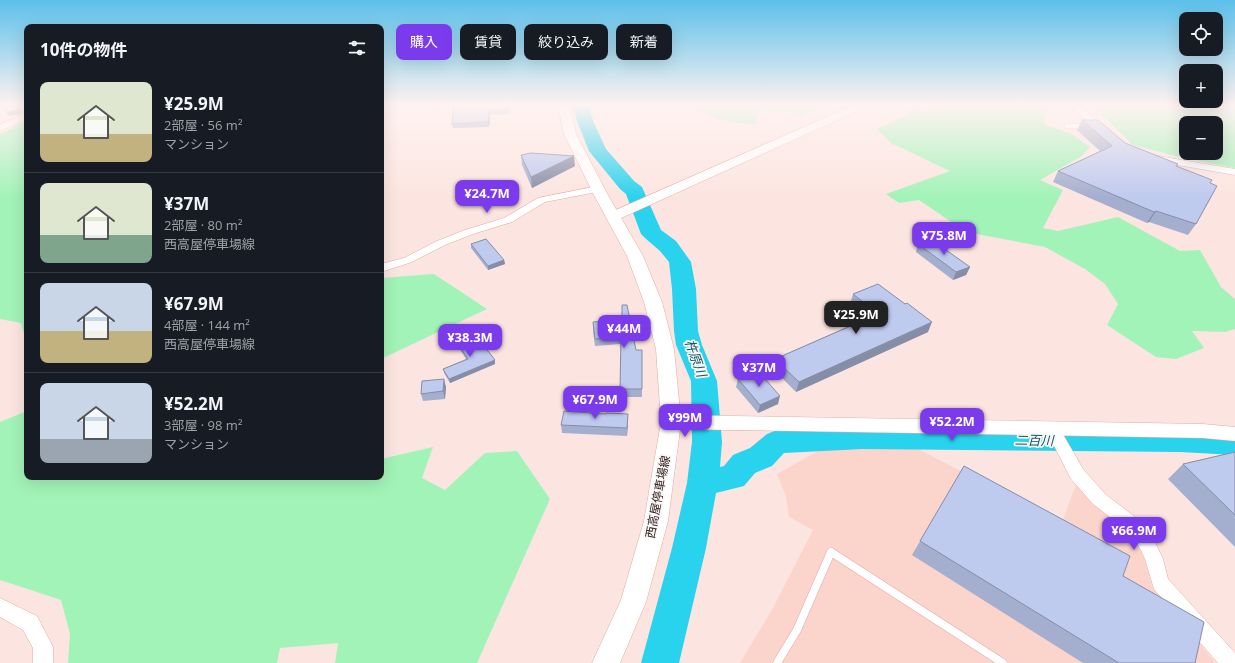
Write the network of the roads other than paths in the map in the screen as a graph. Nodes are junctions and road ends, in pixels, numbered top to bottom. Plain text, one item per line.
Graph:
1 (571, 136) edge
2 (793, 136) edge
3 (1151, 157) edge
4 (1235, 172) edge
5 (598, 189) junction
6 (614, 216) junction
7 (384, 267) edge
8 (671, 422) junction
9 (1052, 428) junction
10 (1235, 434) edge
11 (0, 607) edge
12 (43, 663) edge
13 (606, 663) edge
14 (777, 663) edge
15 (1004, 663) edge
16 (1231, 663) edge

1 - 5 main road, 西高屋停車場線
2 - 6 street
3 - 4 street
5 - 6 main road, 西高屋停車場線
5 - 7 street
6 - 8 main road, 西高屋停車場線
8 - 9 street
8 - 13 main road, 西高屋停車場線
9 - 10 street
9 - 16 street
11 - 12 street
14 - 15 lane

